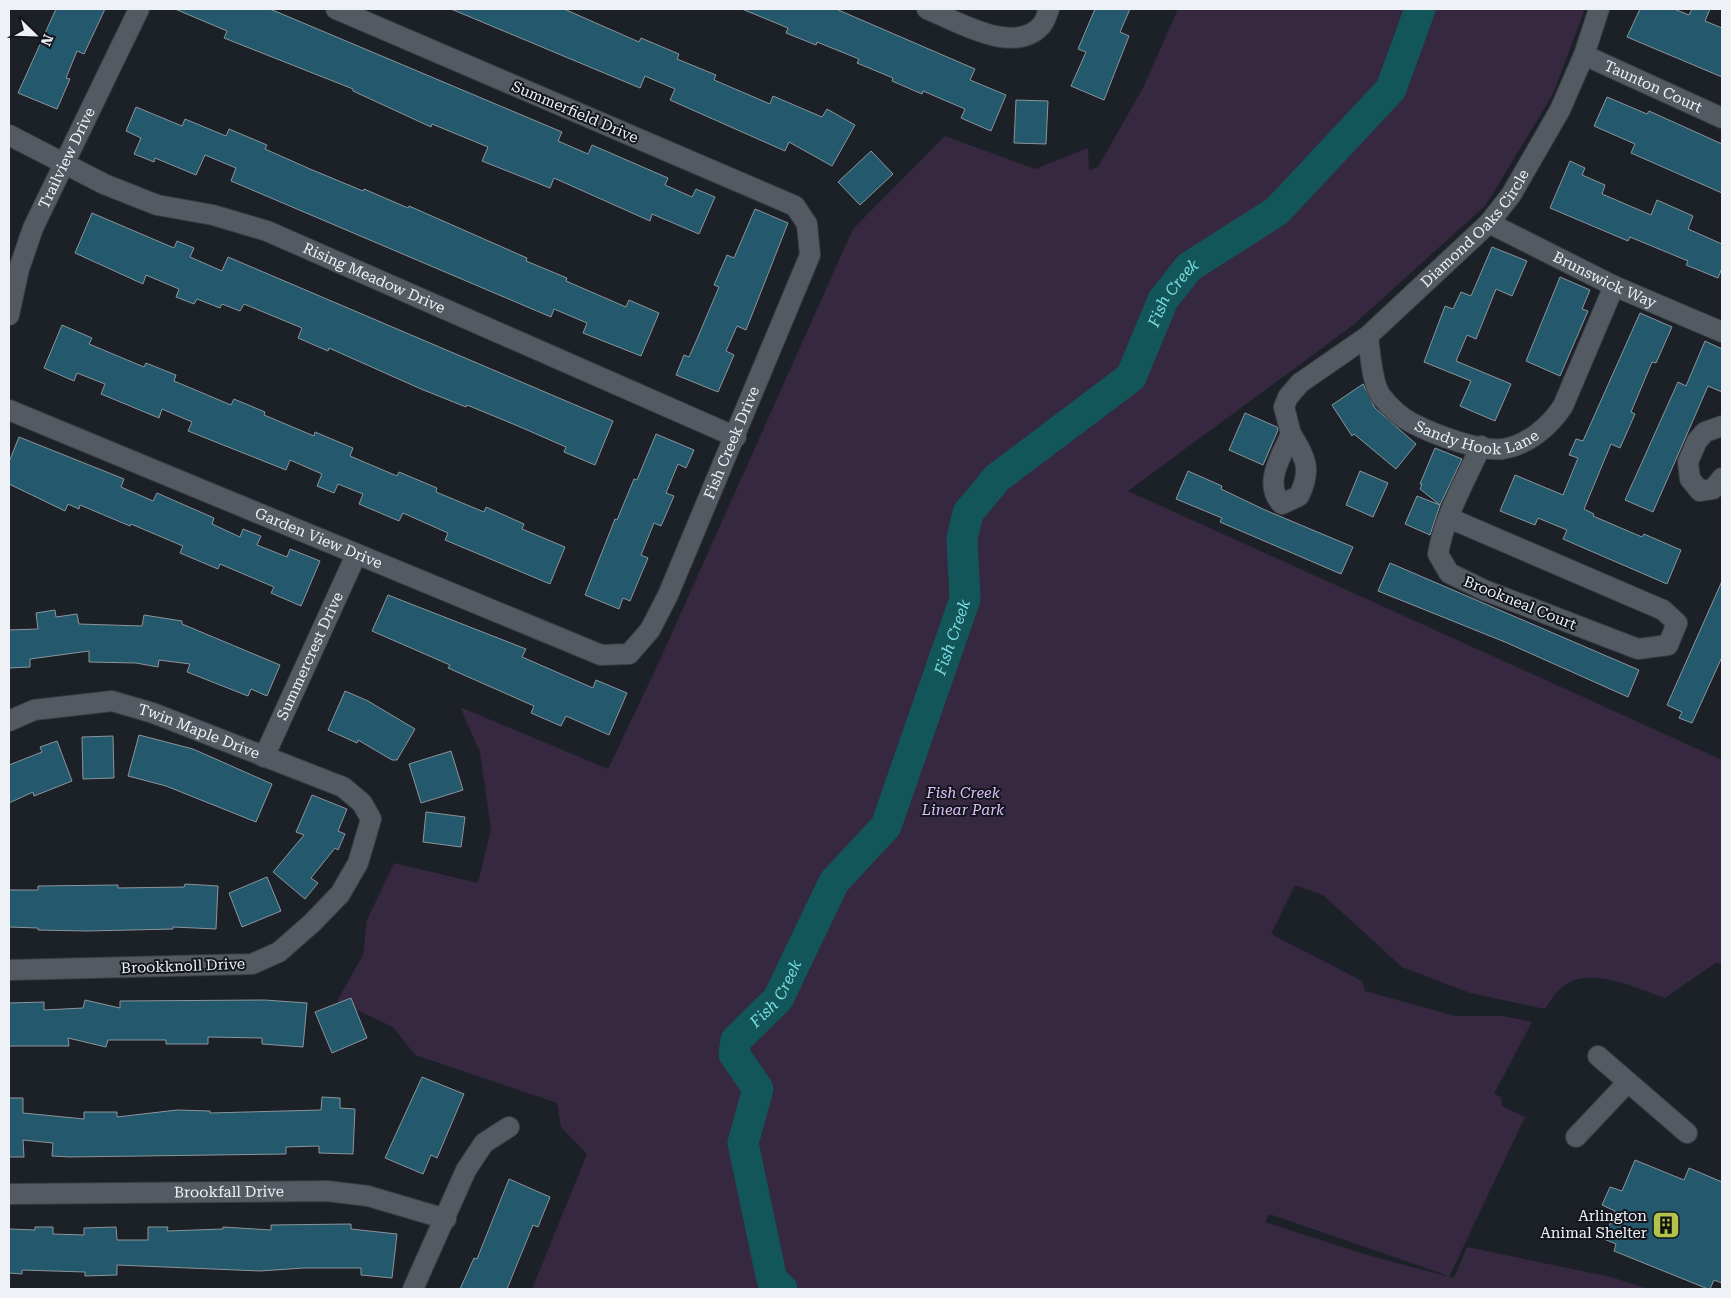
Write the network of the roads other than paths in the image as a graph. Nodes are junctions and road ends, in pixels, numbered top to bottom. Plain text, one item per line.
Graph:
1 (139, 9) edge
2 (336, 9) edge
3 (927, 9) edge
4 (1050, 9) edge
5 (1598, 9) edge
6 (1584, 55) junction
7 (1722, 118) edge
8 (9, 135) edge
9 (64, 164) junction
10 (1489, 222) junction
11 (807, 224) joint
12 (1614, 286) junction
13 (9, 314) edge
14 (1722, 332) edge
15 (1368, 336) junction
16 (9, 410) edge
17 (1722, 426) edge
18 (1291, 434) dead end
19 (736, 437) junction
20 (1481, 446) junction
21 (1722, 478) edge
22 (1448, 518) junction
23 (356, 555) junction
24 (629, 654) joint
25 (9, 721) edge
26 (264, 757) junction
27 (371, 819) joint
28 (9, 970) edge
29 (1598, 1056) dead end
30 (1628, 1082) junction
31 (509, 1126) dead end
32 (1687, 1133) dead end
33 (1576, 1137) dead end
34 (9, 1194) edge
35 (446, 1219) junction
36 (413, 1289) edge

1 - 9 street, Trailview Drive
2 - 11 street, Summerfield Drive
3 - 4 street
5 - 6 street, Diamond Oaks Circle
6 - 7 street, Taunton Court
6 - 10 street, Diamond Oaks Circle
8 - 9 street, Rising Meadow Drive
9 - 13 street, Trailview Drive
9 - 19 street, Rising Meadow Drive
10 - 12 street, Brunswick Way
10 - 15 street, Diamond Oaks Circle
11 - 19 street, Fish Creek Drive
12 - 14 street, Brunswick Way
12 - 20 street, Sandy Hook Lane
15 - 18 street, Diamond Oaks Circle
15 - 20 street, Sandy Hook Lane
16 - 23 street, Garden View Drive
17 - 21 street
19 - 24 street, Fish Creek Drive
20 - 22 street, Brookneal Court
22 - 22 street, Brookneal Court
23 - 24 street, Garden View Drive
23 - 26 street, Summercrest Drive
25 - 26 street, Twin Maple Drive
26 - 27 street, Twin Maple Drive
27 - 28 street, Brookknoll Drive
29 - 30 street
30 - 32 street
30 - 33 street
31 - 35 street
34 - 35 street, Brookfall Drive
35 - 36 street

